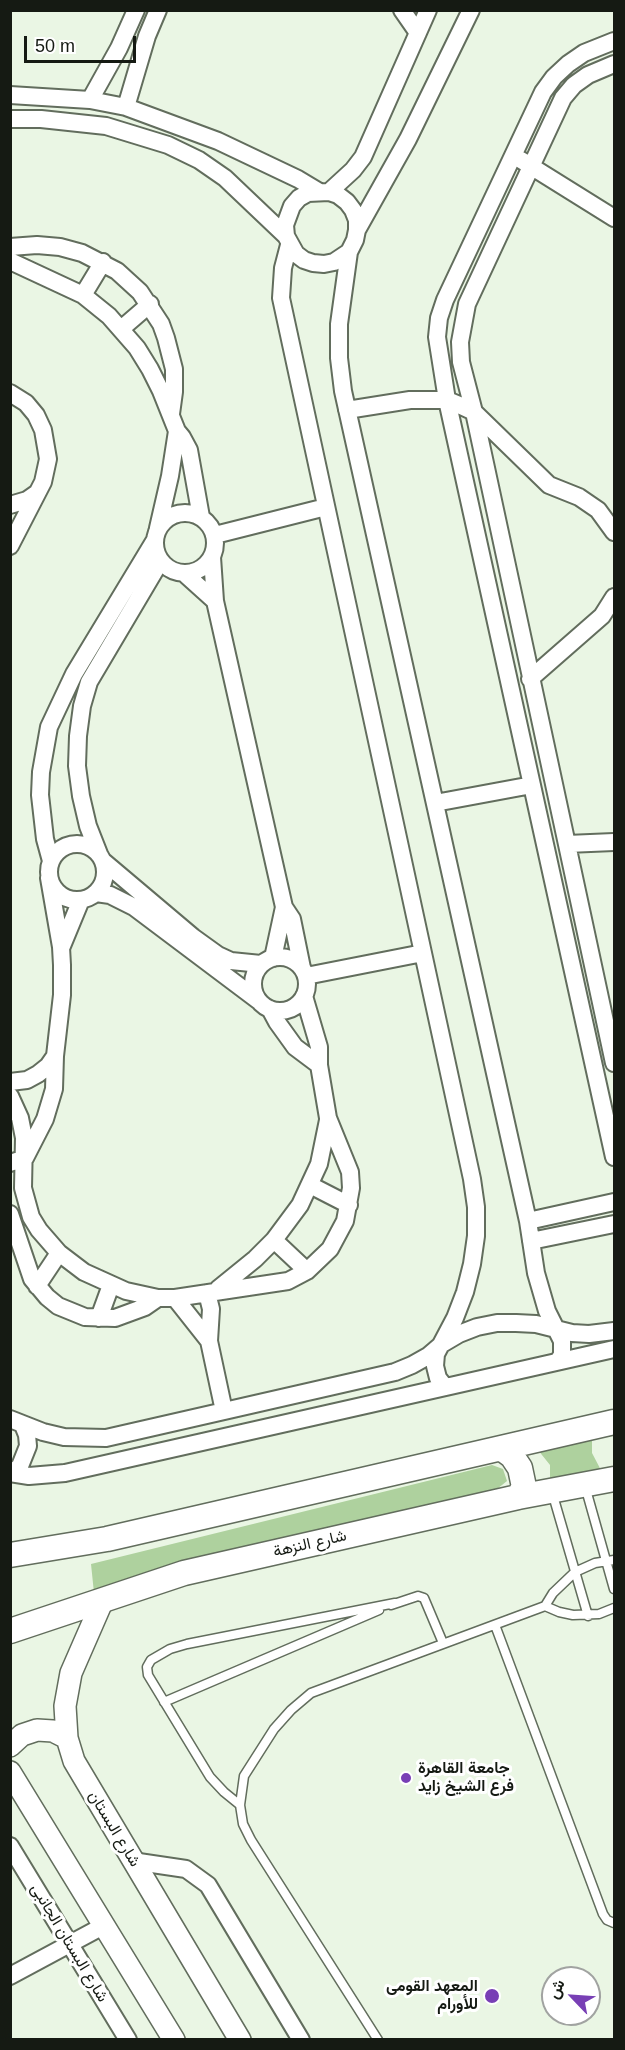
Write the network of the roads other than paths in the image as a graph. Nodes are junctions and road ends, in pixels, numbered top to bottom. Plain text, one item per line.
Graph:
1 (136, 10) edge
2 (158, 10) edge
3 (402, 10) edge
4 (428, 10) edge
5 (471, 10) edge
6 (418, 33) junction
7 (615, 41) edge
8 (615, 64) edge
9 (10, 95) edge
10 (90, 100) junction
11 (126, 107) junction
12 (10, 119) edge
13 (513, 155) junction
14 (531, 166) junction
15 (323, 191) junction
16 (615, 218) edge
17 (357, 230) junction
18 (287, 241) junction
19 (10, 247) edge
20 (349, 252) junction
21 (10, 261) edge
22 (103, 262) junction
23 (83, 295) junction
24 (150, 304) junction
25 (121, 328) junction
26 (10, 393) edge
27 (447, 400) junction
28 (347, 410) junction
29 (474, 412) junction
30 (171, 415) junction
31 (177, 431) junction
32 (37, 493) junction
33 (10, 505) edge
34 (326, 507) junction
35 (201, 517) junction
36 (615, 531) edge
37 (215, 535) junction
38 (156, 536) junction
39 (12, 538) edge
40 (212, 557) junction
41 (160, 562) junction
42 (185, 574) junction
43 (615, 597) edge
44 (215, 602) junction
45 (81, 678) junction
46 (530, 679) junction
47 (532, 785) junction
48 (435, 803) junction
49 (615, 842) edge
50 (567, 844) junction
51 (101, 857) junction
52 (51, 861) junction
53 (49, 878) junction
54 (89, 896) junction
55 (284, 907) junction
56 (190, 941) junction
57 (62, 947) junction
58 (423, 953) junction
59 (267, 961) junction
60 (304, 972) junction
61 (304, 996) junction
62 (264, 1005) junction
63 (55, 1056) junction
64 (615, 1063) edge
65 (319, 1065) junction
66 (10, 1082) edge
67 (10, 1096) edge
68 (328, 1118) junction
69 (615, 1157) edge
70 (18, 1160) edge
71 (310, 1185) junction
72 (615, 1202) edge
73 (349, 1205) junction
74 (10, 1214) edge
75 (528, 1221) junction
76 (615, 1224) edge
77 (274, 1240) junction
78 (531, 1242) junction
79 (59, 1253) junction
80 (306, 1271) junction
81 (111, 1285) junction
82 (37, 1286) junction
83 (212, 1291) junction
84 (158, 1298) junction
85 (176, 1298) junction
86 (99, 1318) junction
87 (555, 1329) junction
88 (615, 1331) edge
89 (209, 1341) junction
90 (442, 1344) junction
91 (615, 1349) edge
92 (558, 1361) junction
93 (445, 1387) junction
94 (225, 1411) junction
95 (17, 1422) edge
96 (615, 1422) edge
97 (501, 1448) junction
98 (11, 1473) edge
99 (615, 1479) edge
100 (585, 1486) junction
101 (552, 1492) junction
102 (518, 1497) junction
103 (10, 1546) edge
104 (37, 1552) junction
105 (10, 1555) edge
106 (610, 1560) edge
107 (575, 1572) junction
108 (615, 1589) edge
109 (102, 1602) junction
110 (395, 1603) junction
111 (545, 1606) junction
112 (615, 1608) edge
113 (588, 1616) junction
114 (495, 1625) junction
115 (10, 1631) edge
116 (443, 1643) junction
117 (164, 1702) junction
118 (67, 1738) junction
119 (10, 1746) edge
120 (10, 1772) edge
121 (240, 1805) junction
122 (10, 1846) edge
123 (132, 1861) junction
124 (615, 1923) edge
125 (105, 1925) junction
126 (70, 1944) junction
127 (10, 1976) edge
128 (128, 2040) edge
129 (174, 2040) edge
130 (240, 2040) edge
131 (301, 2040) edge
132 (378, 2040) edge

1 - 10 street
2 - 11 street
3 - 6 street
4 - 6 street
5 - 17 street
6 - 15 street
7 - 13 street
8 - 14 street
9 - 10 street
10 - 11 street
11 - 15 street
12 - 18 street
13 - 14 street
13 - 27 street
14 - 16 street
14 - 29 street
15 - 17 street
15 - 18 street
17 - 20 street
18 - 20 street
18 - 34 street
19 - 22 street
20 - 28 street
21 - 23 street
22 - 23 street
22 - 24 street
23 - 25 street
24 - 25 street
24 - 30 street
25 - 30 street
26 - 32 street
27 - 28 street
27 - 29 street
27 - 47 street
28 - 48 street
29 - 36 street
29 - 46 street
30 - 31 street
31 - 35 street
31 - 38 street
32 - 33 street
32 - 39 street
34 - 37 street
34 - 58 street
35 - 37 street
35 - 38 street
37 - 40 street
38 - 41 street
38 - 45 street
40 - 42 street
40 - 44 street
41 - 42 street
41 - 45 street
42 - 44 street
43 - 46 street
44 - 55 street
45 - 51 street
45 - 52 street
46 - 50 street
47 - 48 street
47 - 69 street
48 - 75 street
49 - 50 street
50 - 64 street
51 - 52 street
51 - 54 street
51 - 56 street
52 - 53 street
53 - 54 street
53 - 57 street
54 - 56 street
54 - 57 street
55 - 59 street
55 - 60 street
56 - 59 street
56 - 62 street
57 - 63 street
58 - 60 street
58 - 90 street
59 - 60 street
59 - 62 street
60 - 61 street
61 - 62 street
61 - 65 street
62 - 65 street
63 - 66 street
63 - 70 street
65 - 68 street
67 - 70 street
68 - 71 street
68 - 73 street
70 - 79 street
71 - 73 street
71 - 77 street
72 - 75 street
73 - 80 street
74 - 82 street
75 - 78 street
76 - 78 street
77 - 80 street
77 - 83 street
78 - 87 street
79 - 81 street
79 - 82 street
80 - 83 street
81 - 84 street
81 - 86 street
82 - 86 street
83 - 85 street
83 - 89 street
84 - 85 street
84 - 86 street
85 - 89 street
87 - 88 street
87 - 90 street
87 - 92 street
89 - 94 street
90 - 93 street
90 - 94 street
91 - 92 street
92 - 93 street
93 - 98 street
94 - 95 street
95 - 98 street
96 - 97 main road
97 - 102 main road
97 - 104 main road
99 - 100 main road, شارع النزهة
100 - 101 main road, شارع النزهة
100 - 106 lane
101 - 102 main road, شارع النزهة
101 - 107 lane
102 - 109 main road, شارع النزهة
103 - 104 street
104 - 105 main road
106 - 107 lane
106 - 108 lane
107 - 111 lane
107 - 113 lane
109 - 115 main road, شارع النزهة
109 - 118 street, شارع البستان
110 - 116 lane
110 - 117 lane
110 - 117 lane
111 - 113 lane
111 - 114 lane
112 - 113 lane
114 - 116 lane
114 - 124 lane
116 - 121 lane
117 - 121 lane
118 - 119 street
118 - 123 street, شارع البستان
120 - 125 street
121 - 132 lane
122 - 126 street, شارع البستان الجانبى
123 - 130 street, شارع البستان
123 - 131 street
125 - 126 street
125 - 129 street
126 - 127 street
126 - 128 street, شارع البستان الجانبى

